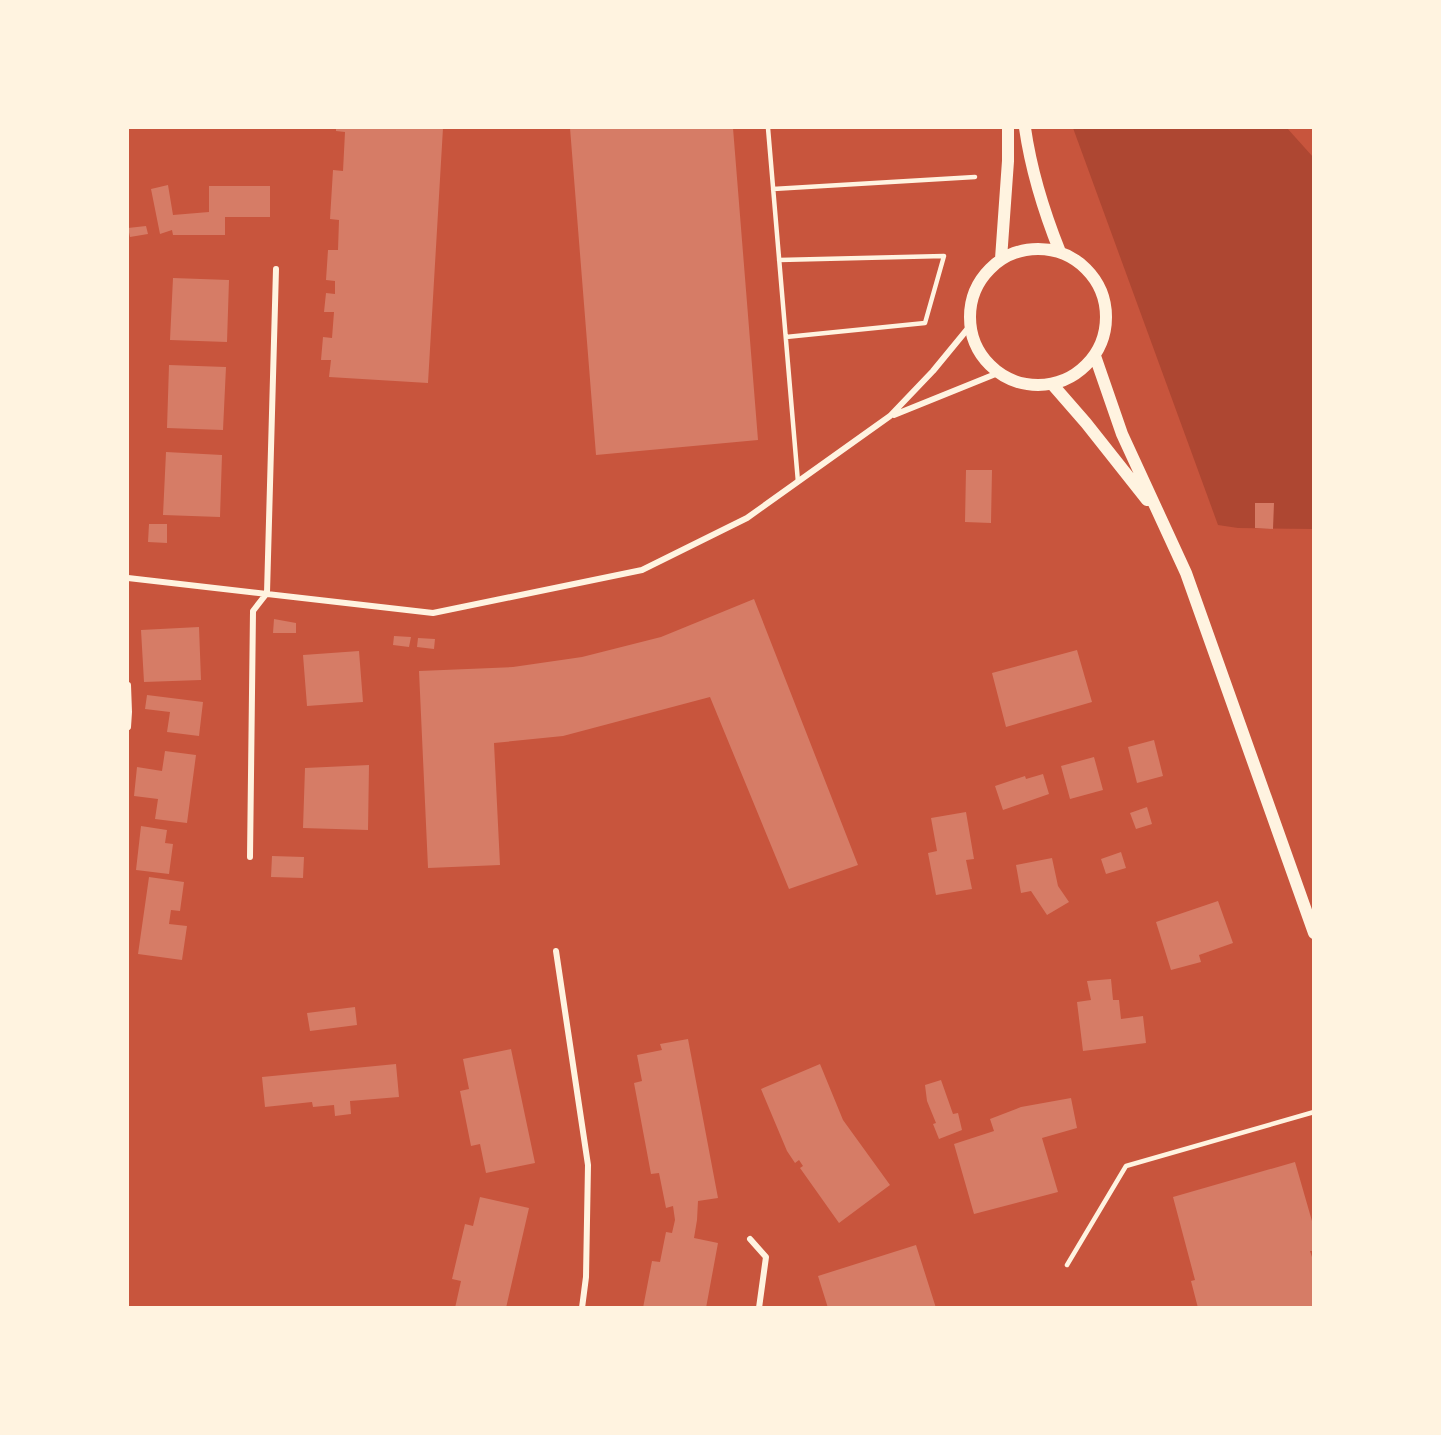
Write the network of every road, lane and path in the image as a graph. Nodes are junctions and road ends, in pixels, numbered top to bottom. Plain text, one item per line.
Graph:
1 (768, 128) edge
2 (1008, 128) edge
3 (1025, 128) edge
4 (975, 177) dead end
5 (773, 189) junction
6 (1060, 252) junction
7 (1001, 259) junction
8 (779, 261) junction
9 (276, 269) dead end
10 (970, 326) junction
11 (786, 337) junction
12 (1095, 356) junction
13 (998, 373) junction
14 (1052, 384) junction
15 (890, 416) junction
16 (798, 482) junction
17 (1159, 515) junction
18 (128, 578) edge
19 (267, 593) junction
20 (128, 685) edge
21 (128, 727) edge
22 (250, 857) dead end
23 (1314, 933) edge
24 (556, 951) dead end
25 (1314, 1112) edge
26 (750, 1239) dead end
27 (1067, 1265) dead end
28 (582, 1308) edge
29 (759, 1308) edge

1 - 5 lane
2 - 7 main road
3 - 6 main road
4 - 5 lane
5 - 8 lane
6 - 7 main road
6 - 12 main road
7 - 10 main road
8 - 11 lane
8 - 11 lane
9 - 19 street
10 - 13 main road
10 - 15 street
11 - 16 lane
12 - 14 main road
12 - 17 main road
13 - 14 main road
13 - 15 street
14 - 17 main road
15 - 16 street
16 - 19 street
17 - 23 main road
18 - 19 street
19 - 22 street
20 - 21 street
24 - 28 street
25 - 27 lane
26 - 29 street

